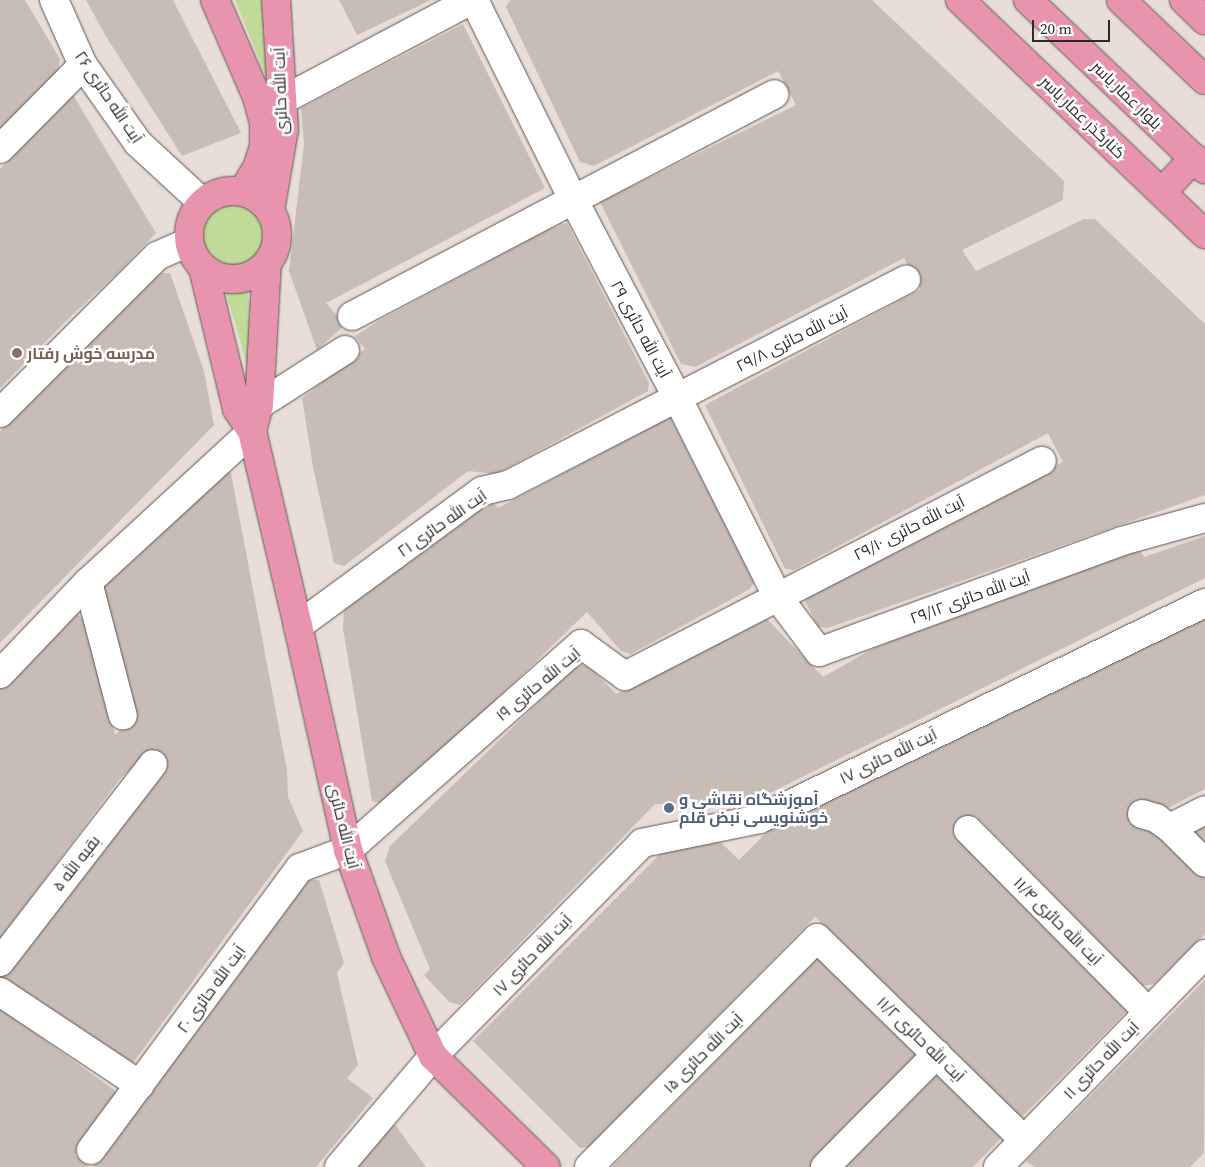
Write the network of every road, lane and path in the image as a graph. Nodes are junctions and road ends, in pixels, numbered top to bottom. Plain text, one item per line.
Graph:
1 (54, 0) edge
2 (215, 0) edge
3 (276, 0) edge
4 (473, 0) edge
5 (960, 0) edge
6 (1028, 0) edge
7 (1120, 0) edge
8 (1184, 0) edge
9 (1205, 20) edge
10 (83, 65) junction
11 (1205, 80) edge
12 (774, 94) dead end
13 (281, 101) junction
14 (0, 149) edge
15 (1200, 163) edge
16 (243, 191) junction
17 (1162, 192) junction
18 (573, 199) junction
19 (202, 202) junction
20 (270, 211) junction
21 (1205, 234) edge
22 (188, 242) junction
23 (267, 264) junction
24 (203, 268) junction
25 (906, 280) dead end
26 (352, 316) dead end
27 (345, 350) dead end
28 (678, 399) junction
29 (259, 405) junction
30 (0, 413) edge
31 (252, 431) junction
32 (1042, 461) dead end
33 (1205, 518) edge
34 (88, 582) junction
35 (777, 596) junction
36 (1205, 602) edge
37 (298, 626) junction
38 (819, 652) joint
39 (0, 674) edge
40 (123, 716) dead end
41 (153, 764) dead end
42 (1205, 810) edge
43 (1142, 814) dead end
44 (1170, 828) junction
45 (968, 830) dead end
46 (348, 850) junction
47 (1205, 863) edge
48 (818, 938) joint
49 (1205, 954) edge
50 (0, 962) edge
51 (0, 992) edge
52 (1148, 1012) junction
53 (937, 1054) junction
54 (433, 1056) junction
55 (140, 1084) junction
56 (1024, 1140) junction
57 (91, 1150) dead end
58 (1005, 1165) edge
59 (339, 1167) edge
60 (546, 1167) edge
61 (589, 1167) edge
62 (825, 1167) edge

1 - 10 street, آیت الله حائری ۲۶
2 - 16 main road, آیت الله حائری
3 - 13 main road, آیت الله حائری
4 - 13 street
4 - 18 street, آیت الله حائری ۲۹
5 - 17 main road, کنارگذر عمار یاسر
6 - 15 main road, بلوار عمار یاسر
7 - 11 main road
8 - 9 main road
10 - 14 street
10 - 19 street, آیت الله حائری ۲۶
12 - 18 street
13 - 20 main road, آیت الله حائری
15 - 17 main road
16 - 19 main road
16 - 20 main road
17 - 21 main road, کنارگذر عمار یاسر
18 - 26 street
18 - 28 street, آیت الله حائری ۲۹
19 - 22 main road
20 - 23 main road
22 - 24 main road
22 - 30 street
23 - 24 main road
23 - 29 main road, آیت الله حائری
24 - 31 main road, آیت الله حائری
25 - 28 street, آیت الله حائری ۲۹/۸
27 - 29 street
28 - 35 street, آیت الله حائری ۲۹
28 - 37 street, آیت الله حائری ۲۱
29 - 31 main road, آیت الله حائری
31 - 34 street
31 - 37 main road, آیت الله حائری
32 - 35 street, آیت الله حائری ۲۹/۱۰
33 - 38 street, آیت الله حائری ۲۹/۱۲
34 - 39 street
34 - 40 street
35 - 38 street, آیت الله حائری ۲۹
35 - 46 street, آیت الله حائری ۱۹
36 - 54 street, آیت الله حائری ۱۷
37 - 46 main road, آیت الله حائری
41 - 50 street, بقیه الله ۵
42 - 44 street
43 - 44 street
44 - 47 street
45 - 52 street, آیت الله حائری ۱۱/۴
46 - 54 main road, آیت الله حائری
46 - 55 street, آیت الله حائری ۲۰
48 - 53 street, آیت الله حائری ۱۱/۲
48 - 61 street, آیت الله حائری ۱۵
49 - 52 street, آیت الله حائری ۱۱
51 - 55 street
52 - 56 street, آیت الله حائری ۱۱
53 - 56 street, آیت الله حائری ۱۱/۲
53 - 62 street
54 - 59 street, آیت الله حائری ۱۷
54 - 60 main road, آیت الله حائری
55 - 57 street, آیت الله حائری ۲۰
56 - 58 street, آیت الله حائری ۱۱

